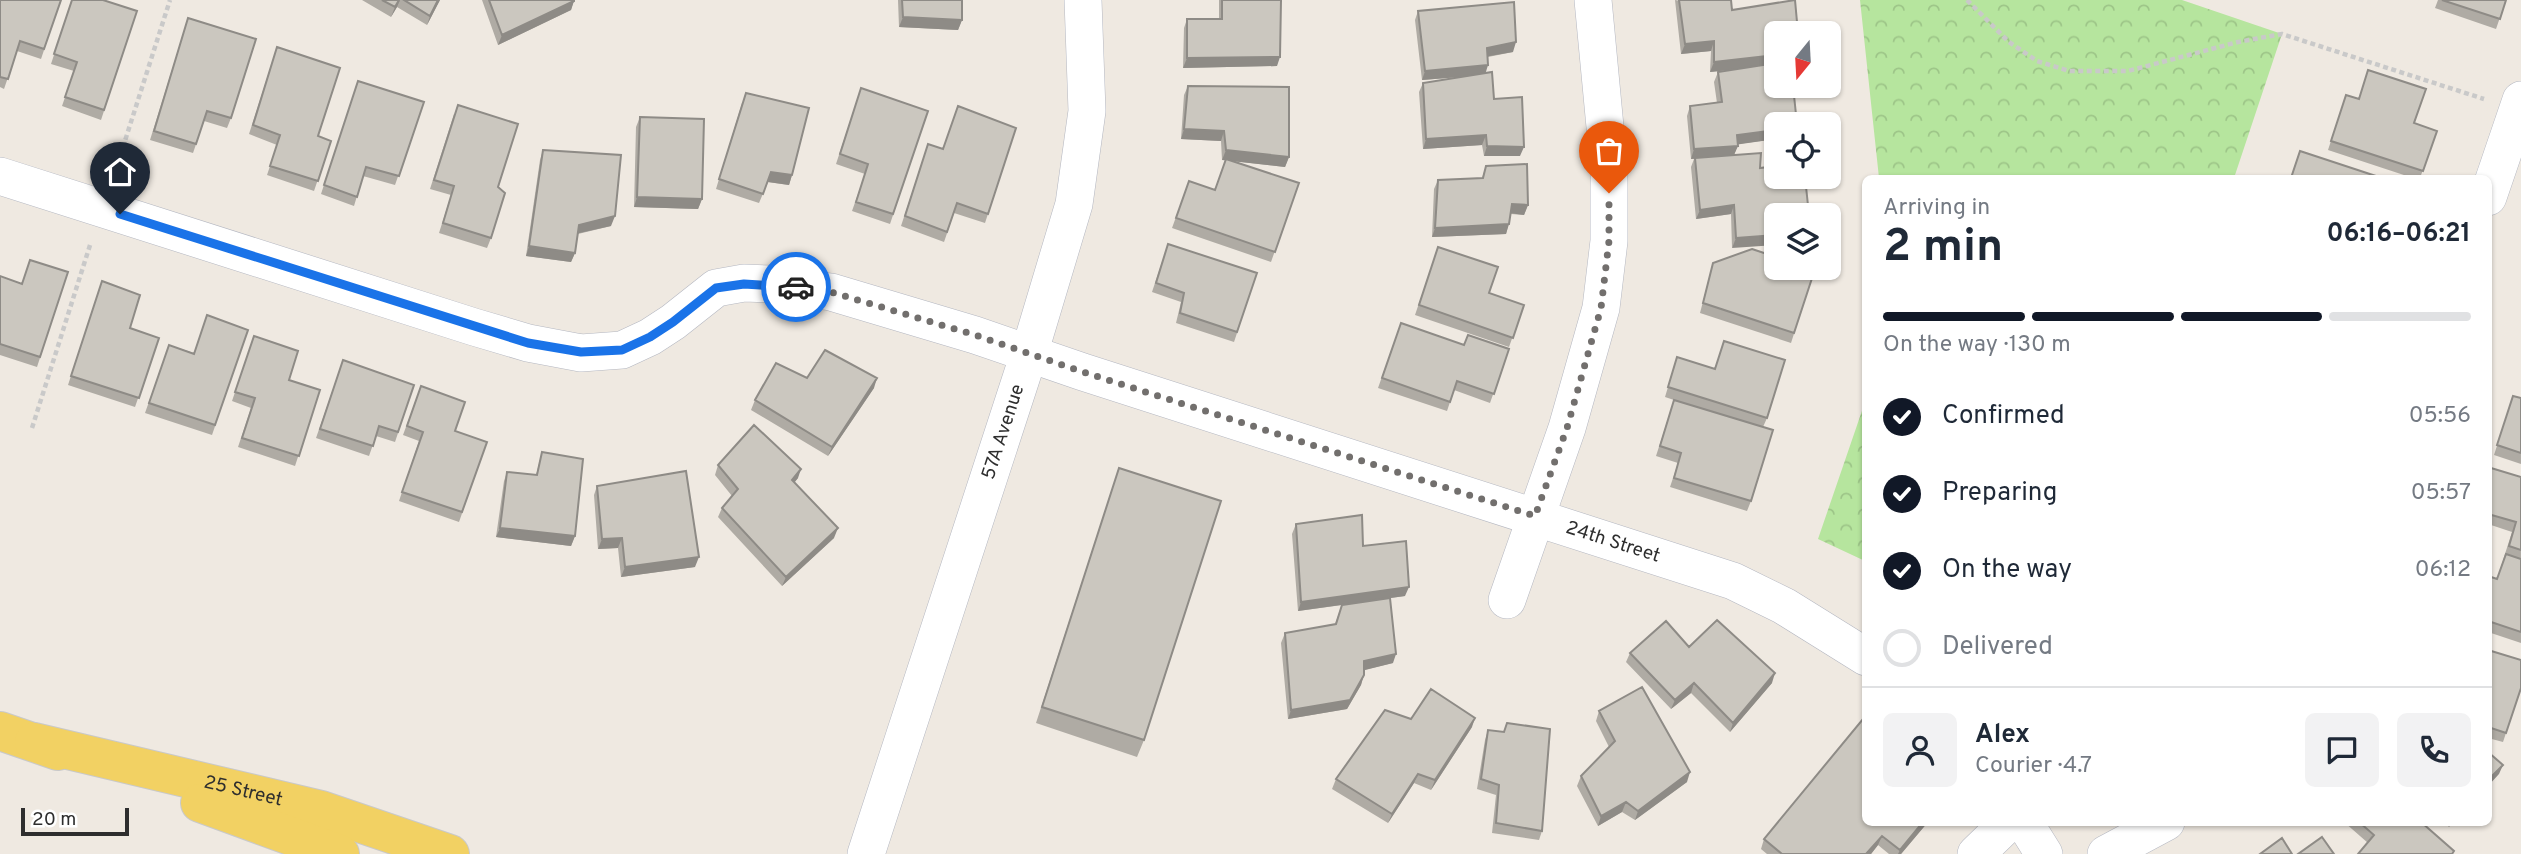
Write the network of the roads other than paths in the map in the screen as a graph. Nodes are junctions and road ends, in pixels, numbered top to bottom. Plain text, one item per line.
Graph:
1 (1083, 0) edge
2 (1593, 0) edge
3 (2505, 100) edge
4 (2492, 175) edge
5 (0, 176) edge
6 (1029, 354) junction
7 (1535, 516) junction
8 (1507, 600) dead end
9 (1862, 655) edge
10 (17, 736) edge
11 (2005, 826) edge
12 (2026, 826) edge
13 (2158, 826) edge
14 (340, 854) edge
15 (450, 854) edge
16 (866, 854) edge
17 (1976, 854) edge
18 (2044, 854) edge
19 (2106, 854) edge

1 - 6 street, 57A Avenue
2 - 7 street
3 - 4 street
5 - 6 street, 24th Street
6 - 7 street, 24th Street
6 - 16 street, 57A Avenue
7 - 8 street
7 - 9 street, 24th Street
10 - 14 main road, 25 Street
10 - 15 main road, 25 Street
11 - 17 street
12 - 18 street
13 - 19 street

